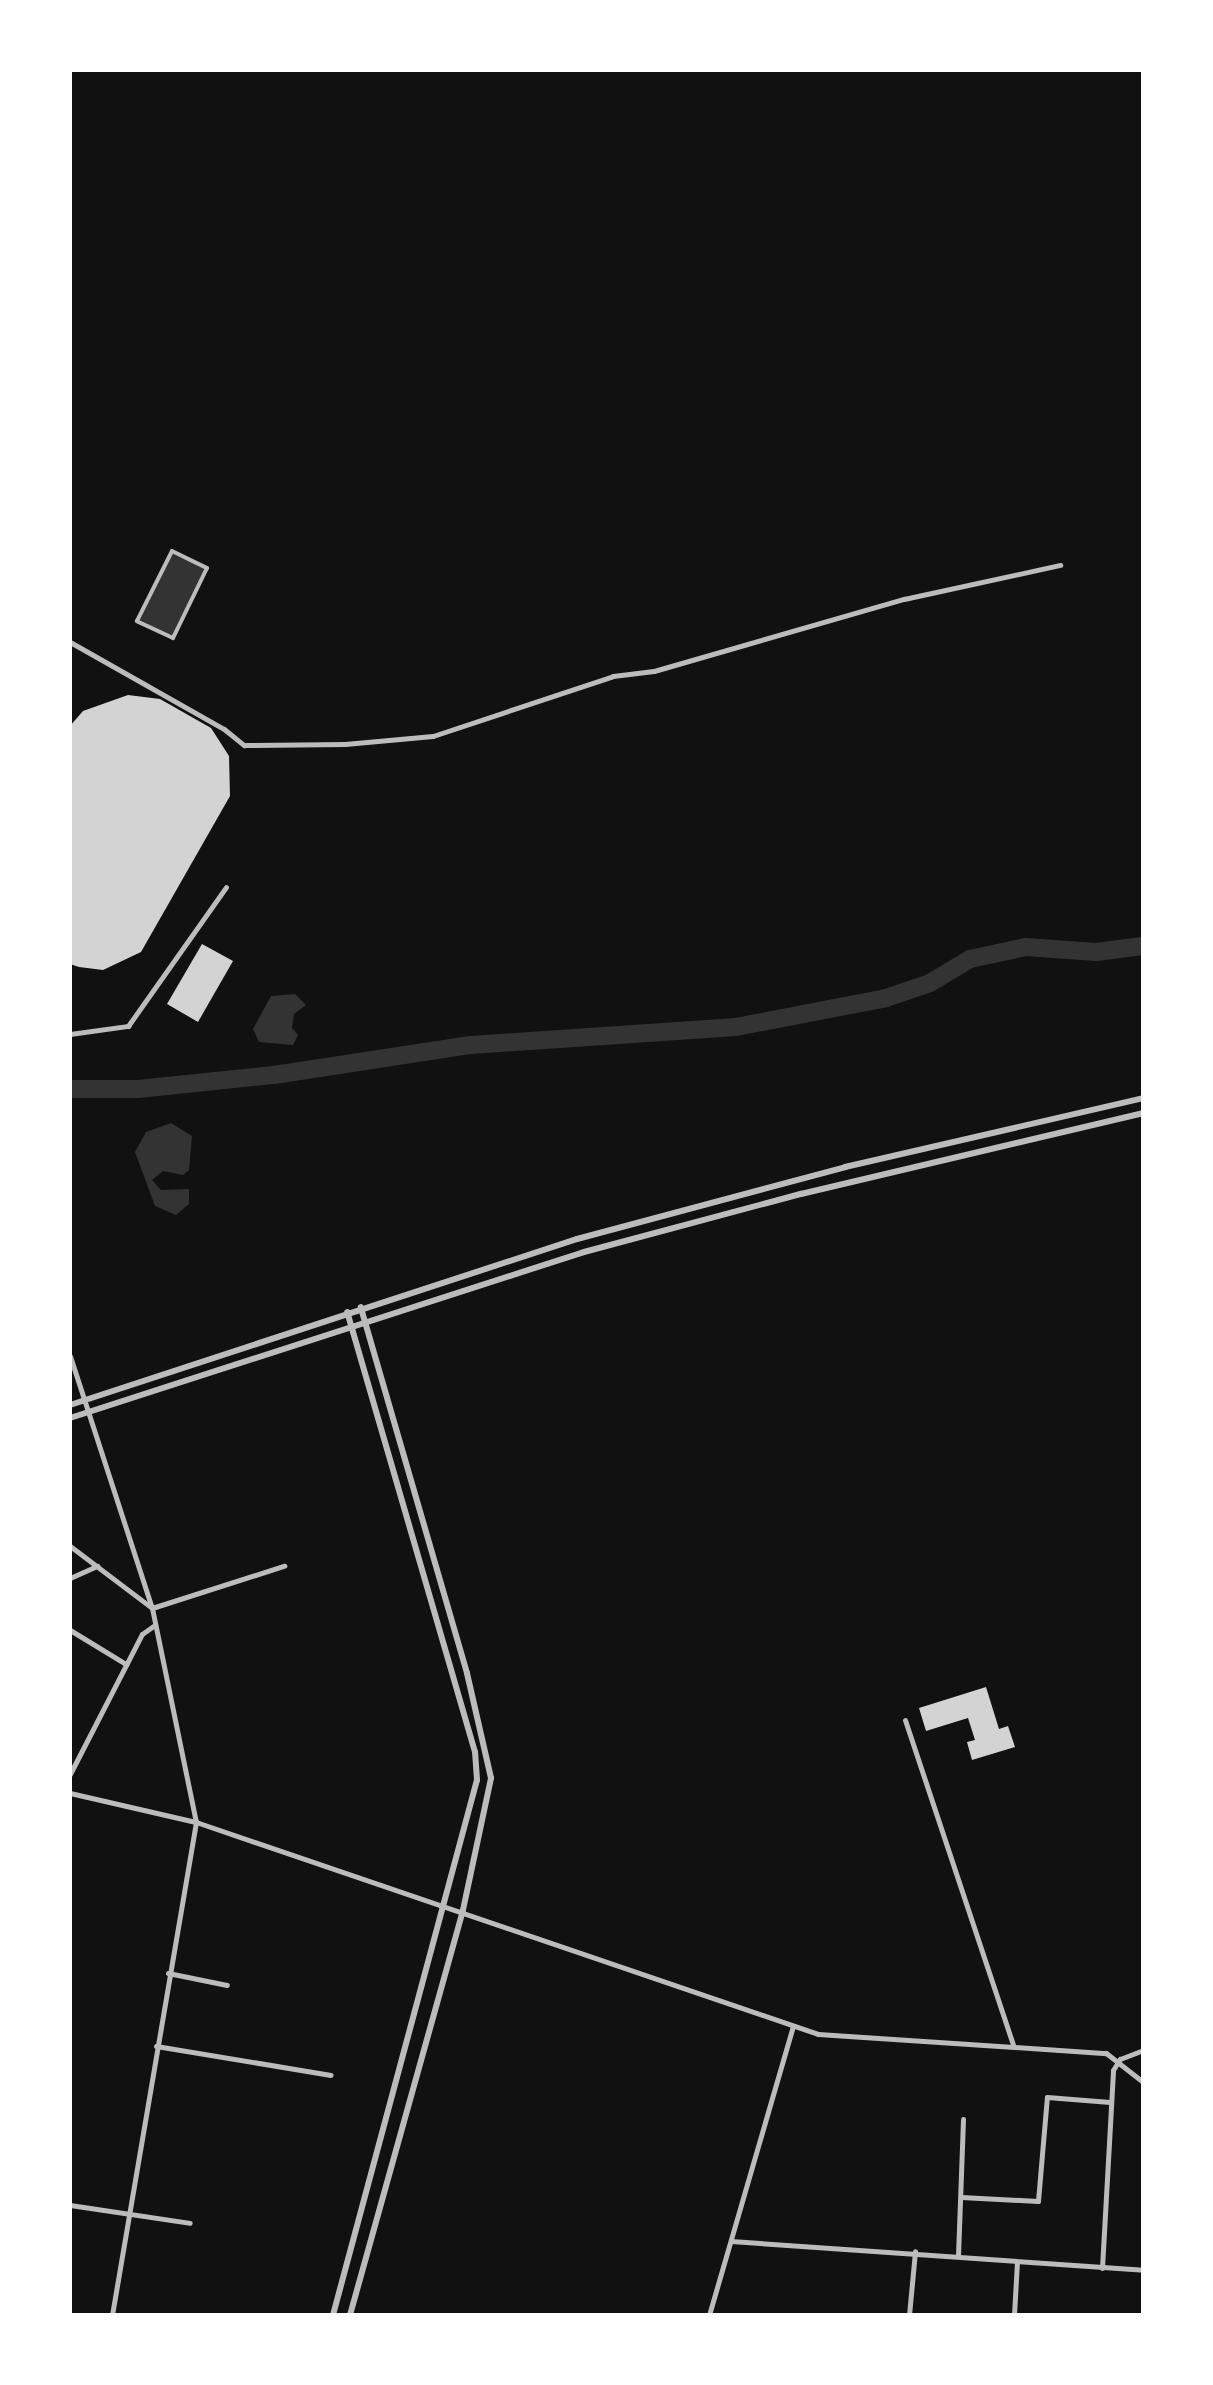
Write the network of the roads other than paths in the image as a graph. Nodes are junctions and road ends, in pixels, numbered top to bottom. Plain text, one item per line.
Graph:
1 (1060, 565) dead end
2 (173, 638) joint
3 (70, 642) edge
4 (226, 887) dead end
5 (70, 1034) edge
6 (1143, 1098) edge
7 (1143, 1113) edge
8 (361, 1307) junction
9 (347, 1312) junction
10 (366, 1322) junction
11 (352, 1326) junction
12 (70, 1356) edge
13 (84, 1400) junction
14 (70, 1405) edge
15 (88, 1412) junction
16 (70, 1418) edge
17 (70, 1546) edge
18 (97, 1566) junction
19 (284, 1566) dead end
20 (70, 1578) edge
21 (152, 1608) junction
22 (155, 1625) junction
23 (70, 1630) edge
24 (126, 1664) junction
25 (905, 1720) dead end
26 (70, 1774) edge
27 (70, 1793) edge
28 (196, 1822) junction
29 (447, 1904) junction
30 (463, 1910) junction
31 (168, 1973) junction
32 (227, 1985) dead end
33 (793, 2026) junction
34 (156, 2046) junction
35 (1013, 2046) junction
36 (1143, 2050) edge
37 (1120, 2059) junction
38 (331, 2075) dead end
39 (1143, 2082) edge
40 (1110, 2102) junction
41 (963, 2119) dead end
42 (961, 2197) junction
43 (70, 2205) edge
44 (131, 2213) junction
45 (190, 2223) dead end
46 (731, 2241) junction
47 (915, 2251) junction
48 (958, 2256) junction
49 (1017, 2262) junction
50 (1102, 2268) junction
51 (1143, 2270) edge
52 (112, 2315) edge
53 (333, 2315) edge
54 (350, 2315) edge
55 (709, 2315) edge
56 (909, 2315) edge
57 (1014, 2315) edge

1 - 3 street
2 - 2 street
4 - 5 street
6 - 8 street
7 - 10 street
8 - 9 street
8 - 10 street
9 - 11 street
9 - 13 street
10 - 11 street
10 - 30 street
11 - 15 street
11 - 29 street
12 - 13 street
13 - 14 street
13 - 15 street
15 - 16 street
15 - 21 street
17 - 18 street
18 - 20 street
18 - 21 street
19 - 21 street
21 - 22 street
22 - 24 street
22 - 28 street
23 - 24 street
24 - 26 street
25 - 35 street
27 - 28 street
28 - 29 street
28 - 31 street
29 - 30 street
29 - 53 street
30 - 33 street
30 - 54 street
31 - 32 street
31 - 34 street
33 - 35 street
33 - 46 street
34 - 38 street
34 - 44 street
35 - 37 street
36 - 37 street
37 - 39 street
37 - 40 street
40 - 42 street
40 - 50 street
41 - 42 street
42 - 48 street
43 - 44 street
44 - 45 street
44 - 52 street
46 - 47 street
46 - 55 street
47 - 48 street
47 - 56 street
48 - 49 street
49 - 50 street
49 - 57 street
50 - 51 street

